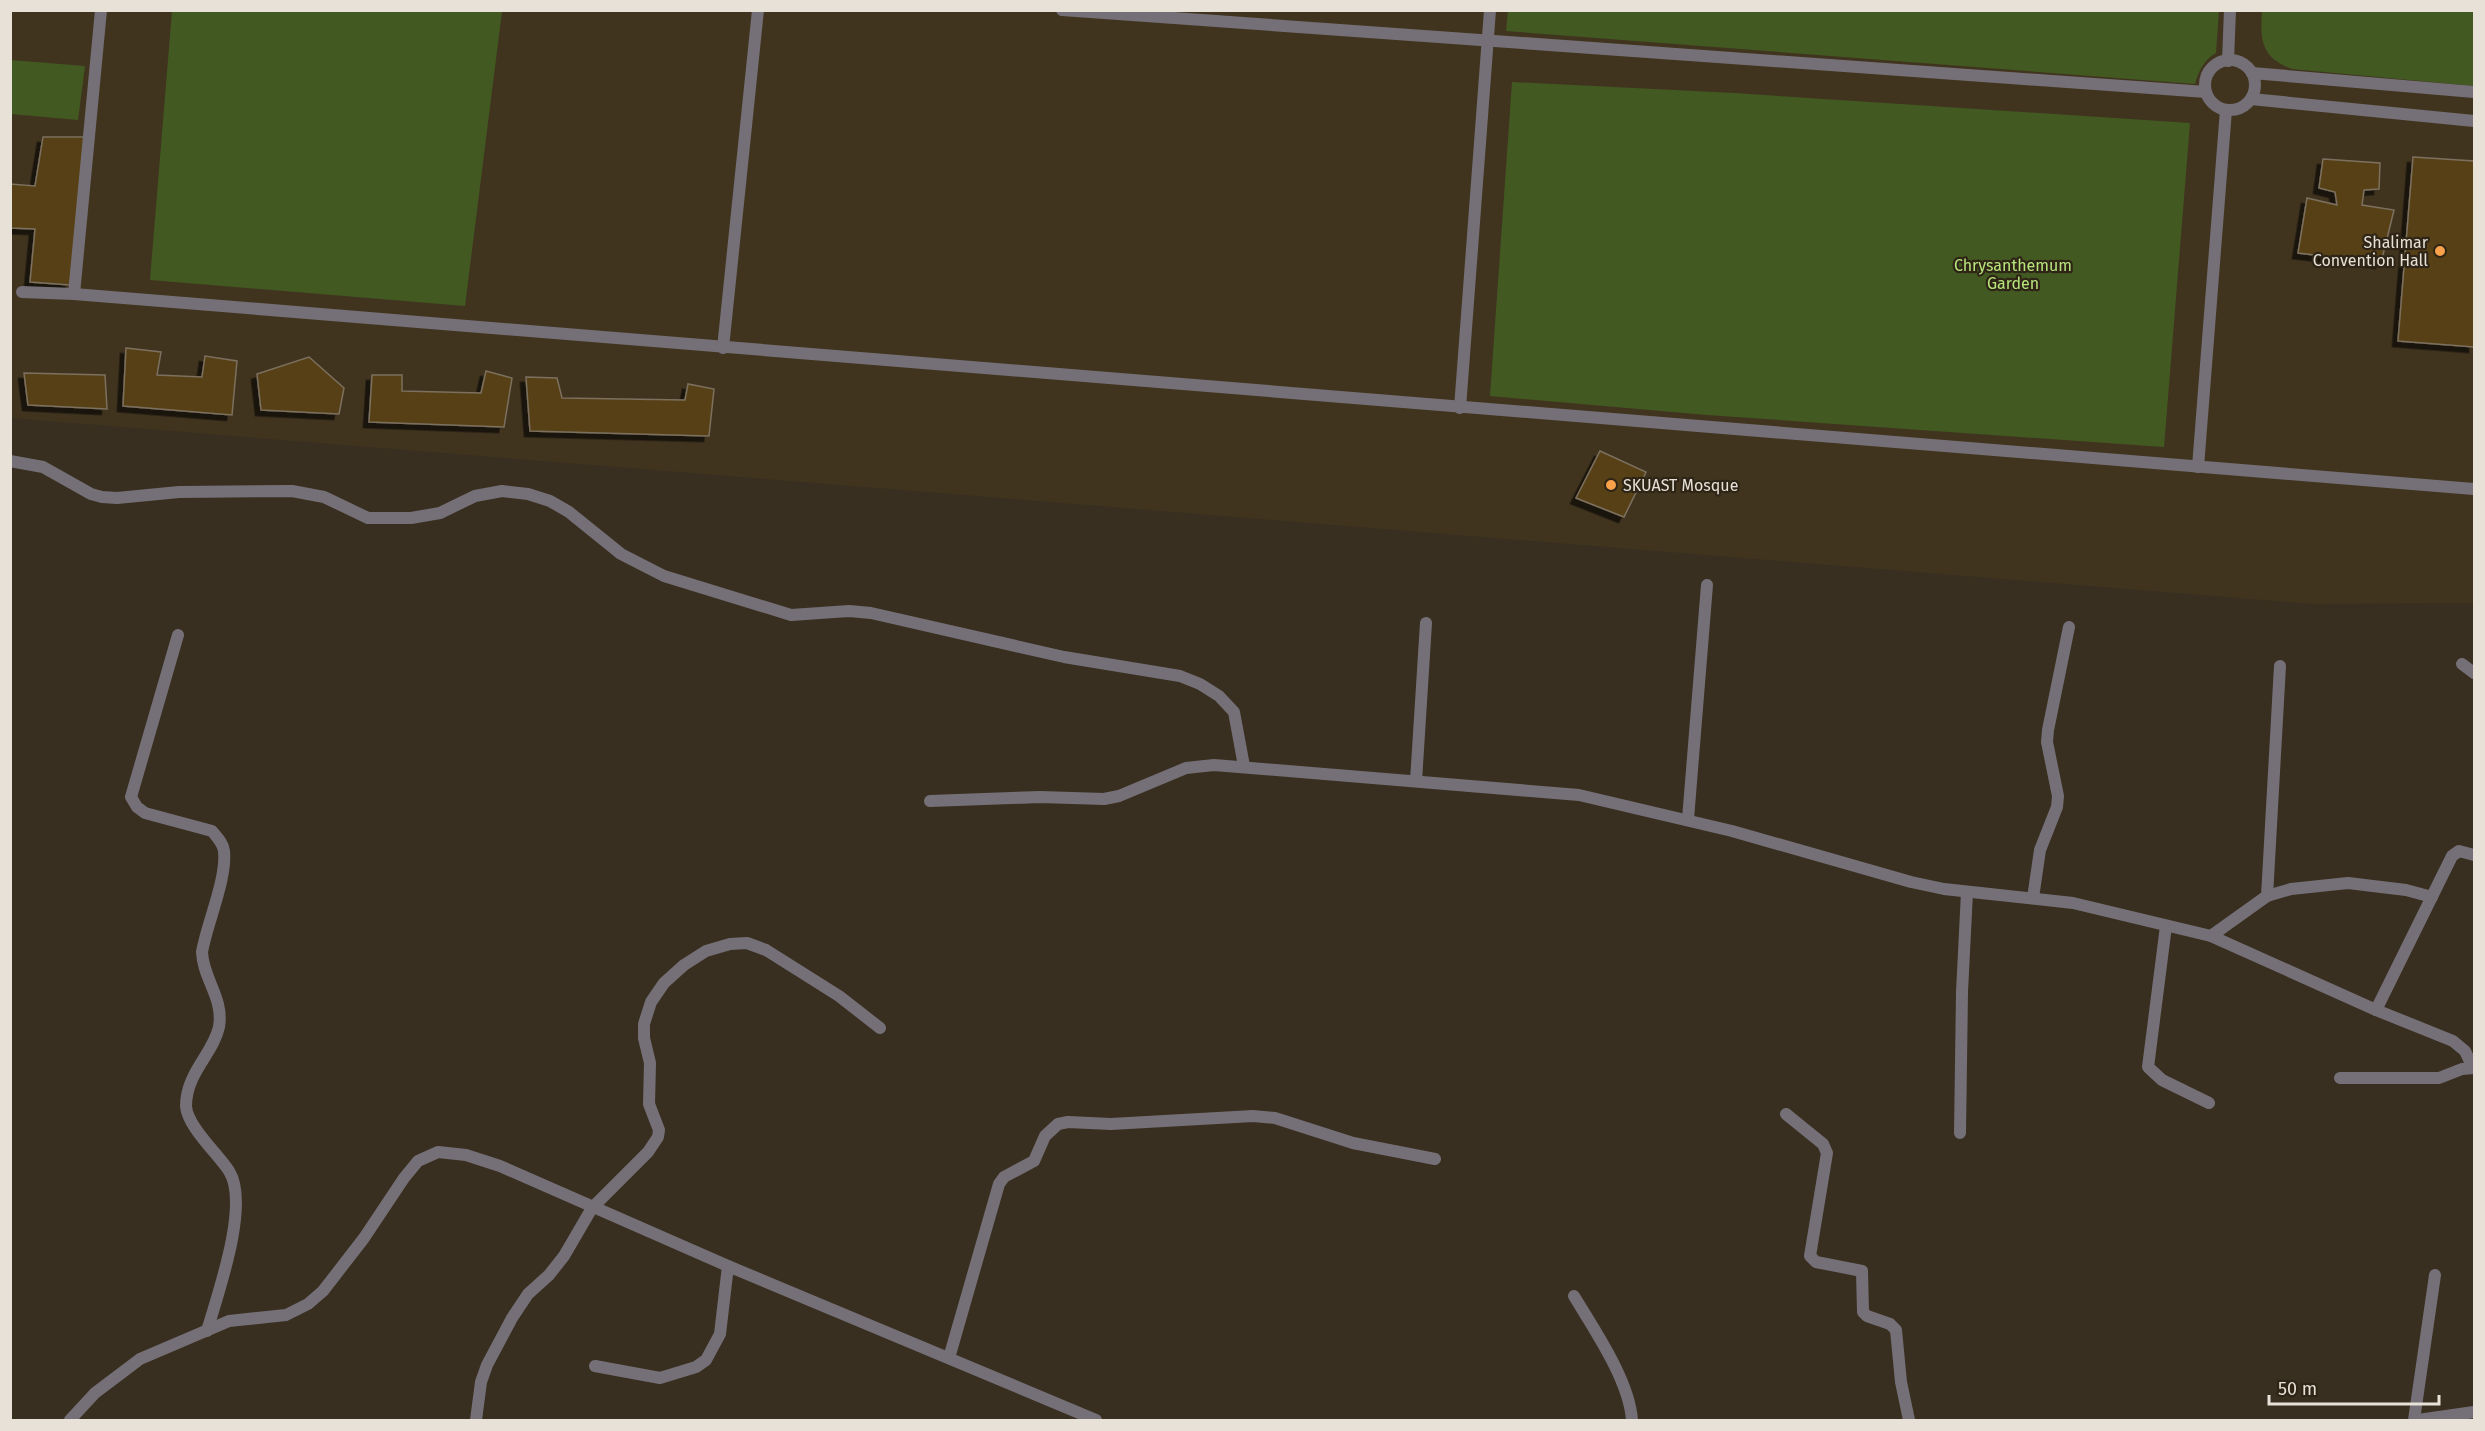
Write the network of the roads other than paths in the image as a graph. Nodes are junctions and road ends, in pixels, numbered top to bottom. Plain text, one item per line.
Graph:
1 (101, 10) edge
2 (758, 10) edge
3 (1062, 10) edge
4 (1490, 10) edge
5 (2230, 10) edge
6 (1487, 42) junction
7 (2228, 61) junction
8 (2252, 73) junction
9 (2206, 92) junction
10 (2475, 92) edge
11 (2251, 99) junction
12 (2226, 110) junction
13 (2475, 121) edge
14 (22, 292) dead end
15 (74, 294) junction
16 (723, 348) junction
17 (1460, 408) junction
18 (10, 461) edge
19 (2198, 466) junction
20 (2475, 489) edge
21 (1707, 585) dead end
22 (1426, 623) dead end
23 (2069, 627) dead end
24 (178, 635) dead end
25 (2462, 664) dead end
26 (2280, 666) dead end
27 (2475, 673) edge
28 (1244, 766) junction
29 (1416, 781) junction
30 (930, 801) dead end
31 (1688, 819) junction
32 (2475, 855) edge
33 (1967, 892) junction
34 (2267, 896) junction
35 (2432, 897) junction
36 (2033, 898) junction
37 (2166, 926) junction
38 (2211, 936) junction
39 (2376, 1010) junction
40 (880, 1028) dead end
41 (2474, 1068) edge
42 (2340, 1078) dead end
43 (2209, 1103) dead end
44 (1786, 1114) dead end
45 (1960, 1133) dead end
46 (1435, 1159) dead end
47 (592, 1208) junction
48 (728, 1266) junction
49 (2435, 1275) dead end
50 (1574, 1296) dead end
51 (207, 1330) junction
52 (949, 1358) junction
53 (595, 1366) dead end
54 (2475, 1412) edge
55 (70, 1420) edge
56 (476, 1420) edge
57 (1096, 1420) edge
58 (1632, 1420) edge
59 (1909, 1420) edge
60 (2416, 1420) edge

1 - 15 street
2 - 16 street
3 - 6 street
4 - 6 street
5 - 7 street
6 - 9 street
6 - 17 street
7 - 8 street
7 - 9 street
8 - 10 street
8 - 11 street
9 - 12 street
11 - 12 street
11 - 13 street
12 - 19 street
14 - 15 street
15 - 16 street
16 - 17 street
17 - 19 street
18 - 28 street
19 - 20 street
21 - 31 street
22 - 29 street
23 - 36 street
24 - 51 street
25 - 27 street
26 - 34 street
28 - 29 street
28 - 30 street
29 - 31 street
31 - 33 street
32 - 35 street
33 - 36 street
33 - 45 street
34 - 35 street
34 - 38 street
35 - 39 street
36 - 37 street
37 - 38 street
37 - 43 street
38 - 39 street
39 - 41 street
40 - 47 street
41 - 42 street
44 - 59 street
46 - 52 street
47 - 48 street
47 - 51 street
47 - 56 street
48 - 52 street
48 - 53 street
49 - 60 street
50 - 58 street
51 - 55 street
52 - 57 street
54 - 60 street

